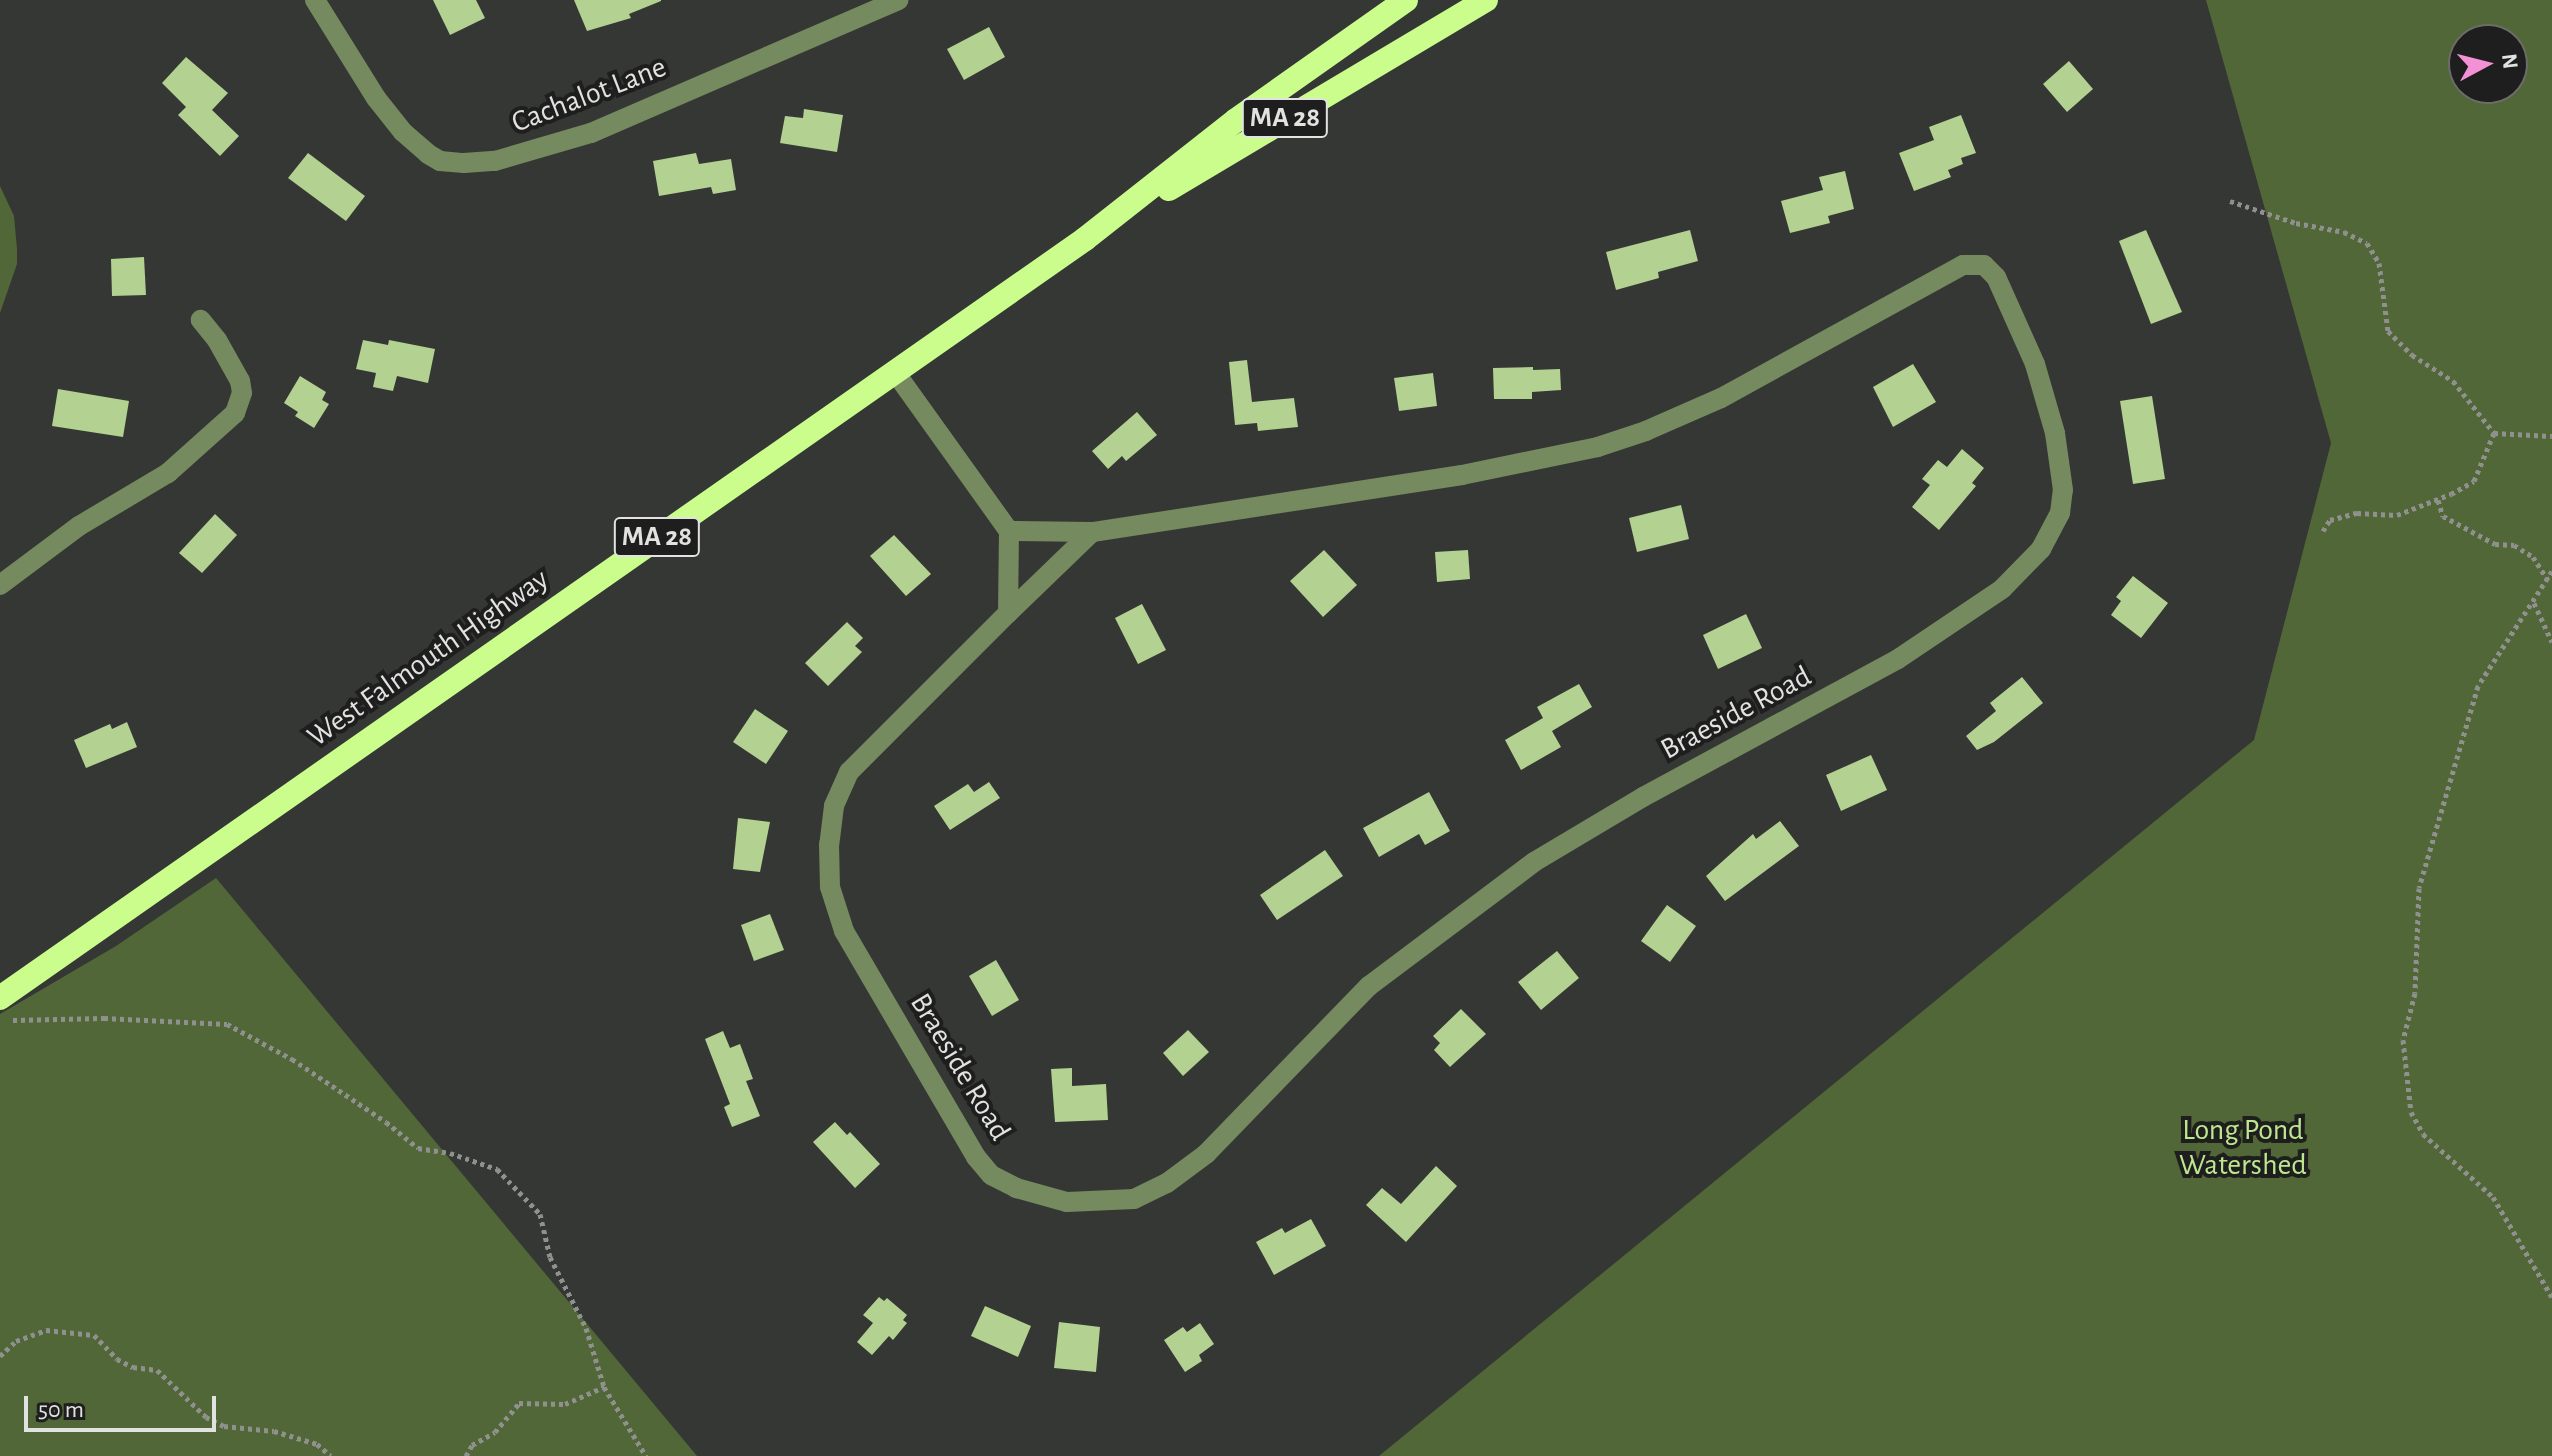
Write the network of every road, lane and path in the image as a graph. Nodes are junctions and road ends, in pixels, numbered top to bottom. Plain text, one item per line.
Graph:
1 (315, 0) edge
2 (899, 0) edge
3 (1406, 0) edge
4 (1486, 0) edge
5 (2230, 201) dead end
6 (1085, 239) junction
7 (201, 320) dead end
8 (895, 372) junction
9 (2494, 433) junction
10 (2552, 436) edge
11 (2438, 500) junction
12 (1009, 531) junction
13 (2323, 531) dead end
14 (1092, 532) junction
15 (2552, 571) edge
16 (2548, 580) junction
17 (0, 585) edge
18 (2534, 603) junction
19 (1008, 613) junction
20 (2552, 642) edge
21 (0, 998) edge
22 (0, 1018) edge
23 (2552, 1297) edge
24 (0, 1356) edge
25 (604, 1387) junction
26 (331, 1456) edge
27 (466, 1456) edge
28 (646, 1456) edge

1 - 2 street, Cachalot Lane
3 - 6 highway, MA 28
4 - 6 highway, MA 28
5 - 9 path
6 - 8 highway, MA 28
7 - 17 street
8 - 12 street
8 - 21 highway, West Falmouth Highway / MA 28
9 - 10 path
9 - 11 path
11 - 13 path
11 - 16 path
12 - 14 street, Braeside Road
12 - 19 street
14 - 19 street, Braeside Road
14 - 19 street, Braeside Road
15 - 16 path
16 - 18 path
18 - 20 path
18 - 23 path
22 - 25 path
24 - 26 path
25 - 27 path
25 - 28 path

